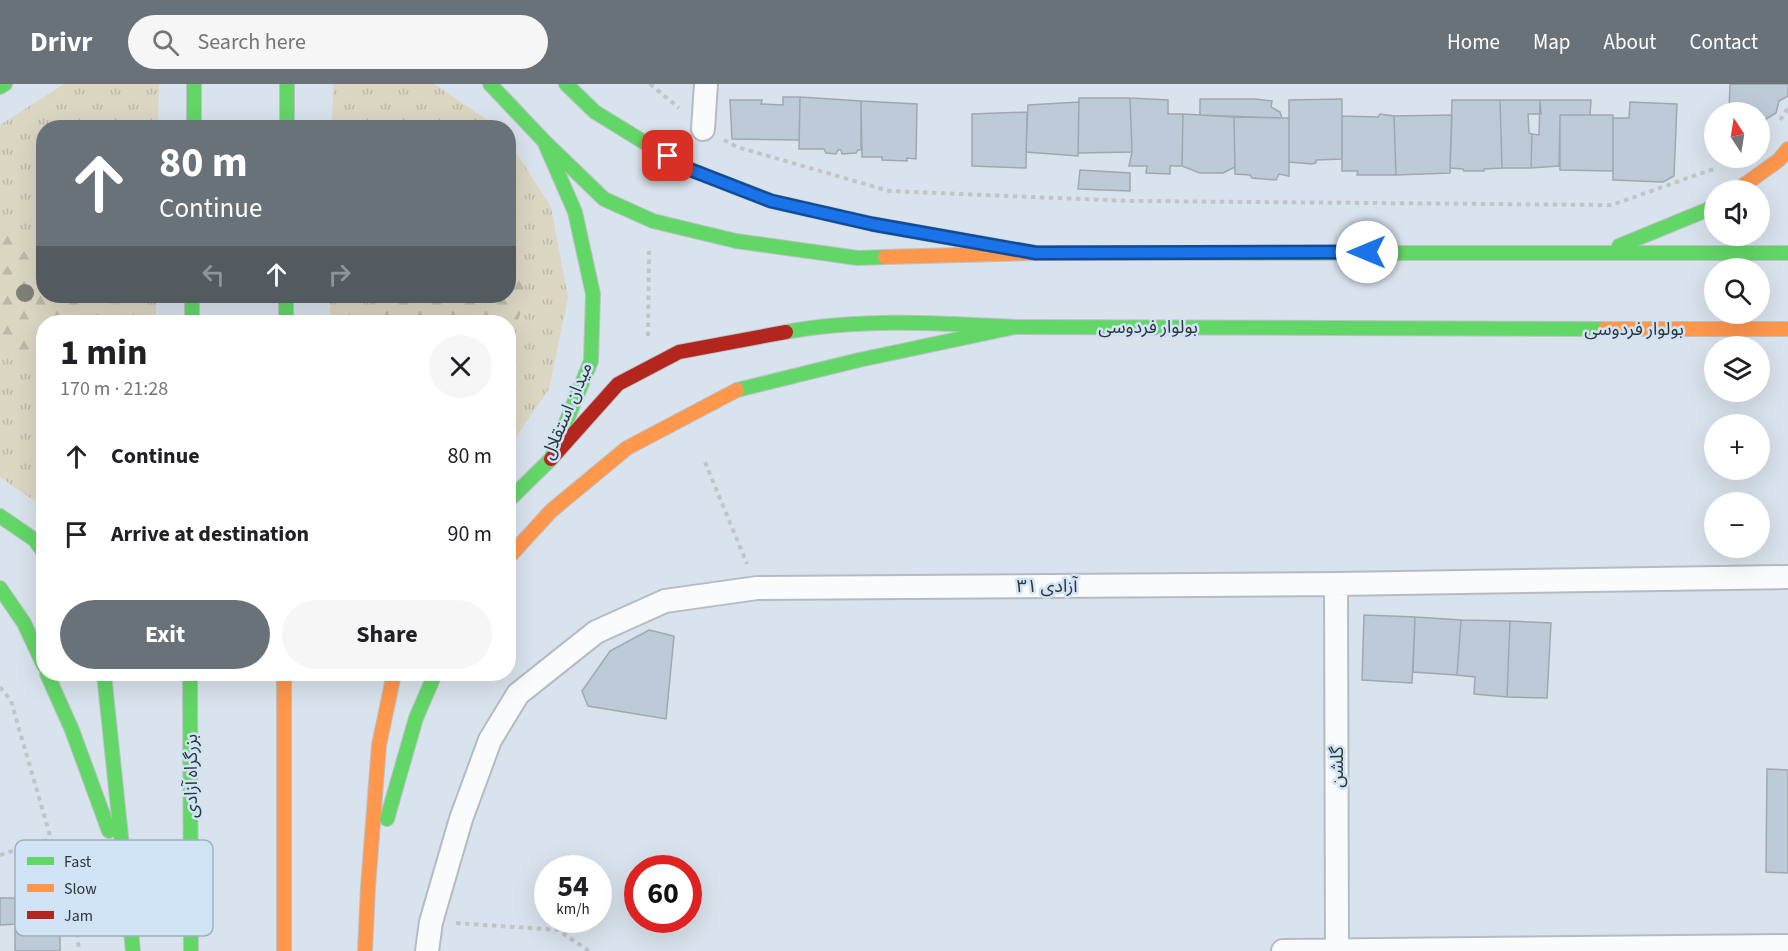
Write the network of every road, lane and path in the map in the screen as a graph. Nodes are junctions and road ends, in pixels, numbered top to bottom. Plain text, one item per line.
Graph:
1 (5, 84) edge
2 (194, 84) edge
3 (287, 84) edge
4 (490, 84) edge
5 (566, 84) edge
6 (650, 84) edge
7 (706, 84) edge
8 (0, 87) edge
9 (194, 120) edge
10 (287, 120) edge
11 (703, 129) junction
12 (544, 141) junction
13 (1788, 149) edge
14 (1717, 168) edge
15 (1751, 180) edge
16 (1704, 211) edge
17 (649, 241) dead end
18 (1603, 252) junction
19 (1036, 253) junction
20 (1788, 253) edge
21 (1015, 327) junction
22 (1788, 329) edge
23 (647, 345) dead end
24 (551, 459) junction
25 (705, 462) dead end
26 (516, 493) edge
27 (0, 516) edge
28 (36, 540) edge
29 (516, 549) edge
30 (1788, 577) edge
31 (1336, 584) junction
32 (0, 588) edge
33 (757, 588) junction
34 (36, 649) edge
35 (50, 681) edge
36 (105, 681) edge
37 (190, 681) edge
38 (284, 681) edge
39 (393, 681) edge
40 (432, 681) edge
41 (0, 687) edge
42 (51, 839) joint
43 (48, 840) edge
44 (112, 840) edge
45 (121, 840) edge
46 (191, 840) edge
47 (15, 850) edge
48 (0, 855) edge
49 (368, 887) junction
50 (431, 922) junction
51 (78, 936) edge
52 (131, 936) edge
53 (192, 936) edge
54 (1788, 946) edge
55 (80, 951) edge
56 (133, 951) edge
57 (192, 951) edge
58 (284, 951) edge
59 (365, 951) edge
60 (427, 951) edge
61 (589, 951) edge
62 (1283, 951) edge
63 (1337, 951) edge

1 - 8 main road
2 - 9 main road
3 - 10 main road
4 - 12 main road, میدان استقلال
5 - 19 main road
6 - 11 path
7 - 11 street
11 - 14 path
12 - 19 main road
12 - 24 main road, میدان استقلال
13 - 15 main road
16 - 18 main road
17 - 23 path
18 - 19 main road
18 - 20 main road
21 - 22 main road, بولوار فردوسی
21 - 24 main road, بولوار فردوسی
21 - 29 main road
24 - 26 main road, میدان استقلال
25 - 33 path
27 - 28 main road
30 - 31 street, آزادی ۳۱
31 - 33 street, آزادی ۳۱
31 - 63 street, گلشن
32 - 34 main road
33 - 50 street, آزادی ۳۱
35 - 44 main road
36 - 45 main road
37 - 46 main road, بزرگراه آزادی
38 - 58 main road
39 - 49 main road
40 - 49 main road
41 - 42 path
42 - 43 path
47 - 48 path
49 - 59 main road
50 - 60 street, آزادی ۳۱
50 - 61 path
51 - 55 path
52 - 56 main road
53 - 57 main road, بزرگراه آزادی
54 - 63 street
62 - 63 street

